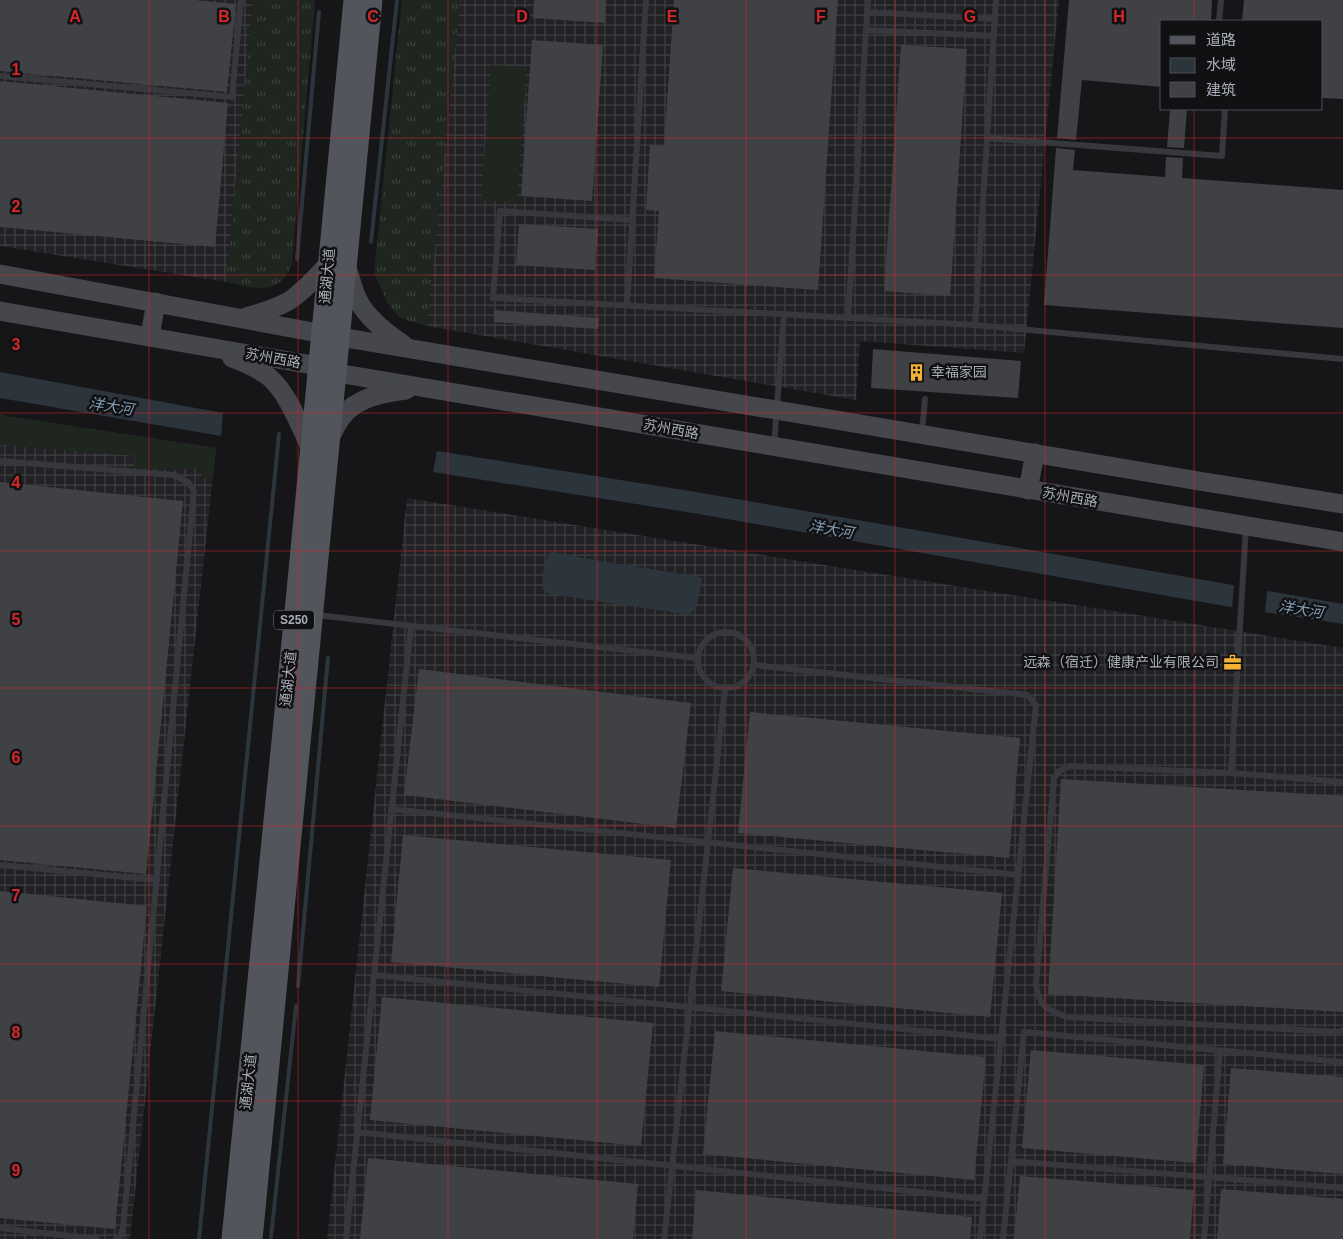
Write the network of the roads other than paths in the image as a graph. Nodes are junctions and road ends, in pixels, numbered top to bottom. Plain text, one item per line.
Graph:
1 (241, 0) edge
2 (354, 0) edge
3 (372, 0) edge
4 (646, 0) edge
5 (868, 0) edge
6 (996, 0) edge
7 (1221, 0) edge
8 (867, 12) junction
9 (995, 19) junction
10 (1219, 20) edge
11 (866, 30) junction
12 (994, 36) junction
13 (0, 76) edge
14 (1225, 110) edge
15 (987, 138) junction
16 (632, 220) junction
17 (337, 265) junction
18 (0, 274) edge
19 (156, 302) junction
20 (627, 306) junction
21 (0, 311) edge
22 (784, 314) junction
23 (242, 318) junction
24 (848, 318) junction
25 (976, 325) junction
26 (331, 335) junction
27 (150, 336) junction
28 (195, 344) junction
29 (407, 348) junction
30 (1343, 359) edge
31 (327, 369) junction
32 (422, 388) junction
33 (925, 399) dead end
34 (776, 410) junction
35 (332, 434) junction
36 (922, 434) junction
37 (310, 447) junction
38 (774, 447) junction
39 (1034, 453) junction
40 (0, 460) edge
41 (1028, 490) junction
42 (1343, 504) edge
43 (1246, 526) junction
44 (1343, 542) edge
45 (304, 614) junction
46 (411, 626) junction
47 (697, 658) junction
48 (754, 665) junction
49 (725, 689) junction
50 (1230, 773) junction
51 (1343, 782) edge
52 (391, 809) junction
53 (708, 842) junction
54 (0, 865) edge
55 (1019, 874) junction
56 (157, 880) junction
57 (374, 975) junction
58 (690, 1007) junction
59 (1343, 1030) edge
60 (1001, 1039) junction
61 (1220, 1051) junction
62 (1343, 1062) edge
63 (358, 1132) junction
64 (1011, 1161) junction
65 (672, 1166) junction
66 (1209, 1177) junction
67 (1343, 1188) edge
68 (984, 1199) junction
69 (0, 1228) edge
70 (97, 1239) edge
71 (116, 1239) edge
72 (232, 1239) edge
73 (252, 1239) edge
74 (346, 1239) edge
75 (664, 1239) edge
76 (980, 1239) edge
77 (1003, 1239) edge
78 (1204, 1239) edge

1 - 13 lane
2 - 17 main road, 通湖大道 / S250
3 - 17 main road, 通湖大道 / S250
4 - 16 lane
5 - 8 lane
6 - 9 lane
7 - 10 lane
8 - 9 lane
8 - 11 lane
9 - 12 lane
11 - 12 lane
11 - 24 lane
12 - 15 lane
14 - 15 lane
15 - 25 lane
16 - 20 lane
16 - 20 lane
17 - 23 main road
17 - 26 main road, 通湖大道 / S250
17 - 29 main road
18 - 19 main road
19 - 23 main road
19 - 27 main road
20 - 22 lane
21 - 27 main road, 苏州西路
22 - 24 lane
22 - 34 lane
23 - 26 main road
24 - 25 lane
25 - 30 lane
26 - 29 main road
26 - 31 main road, 通湖大道 / S250
27 - 28 main road, 苏州西路
28 - 31 main road, 苏州西路
28 - 37 main road
29 - 34 main road
31 - 32 main road, 苏州西路
31 - 35 main road, 通湖大道 / S250
31 - 37 main road, 通湖大道 / S250
32 - 35 main road
32 - 38 main road, 苏州西路
33 - 36 lane
34 - 36 main road
34 - 38 lane
35 - 45 main road, 通湖大道 / S250
36 - 39 main road
37 - 45 main road, 通湖大道 / S250
38 - 41 main road, 苏州西路
39 - 41 main road
39 - 42 main road
40 - 56 lane
41 - 43 main road, 苏州西路
43 - 44 main road, 苏州西路
43 - 50 lane
45 - 46 lane
45 - 72 main road, 通湖大道 / S250
45 - 73 main road, 通湖大道 / S250
46 - 47 lane
46 - 52 lane
47 - 48 lane
47 - 49 lane
48 - 49 lane
48 - 55 lane
49 - 53 lane
50 - 51 lane
50 - 59 lane
52 - 53 lane
52 - 57 lane
53 - 55 lane
53 - 58 lane
54 - 56 lane
55 - 60 lane
56 - 71 lane
57 - 58 lane
57 - 63 lane
58 - 60 lane
58 - 65 lane
60 - 68 lane
61 - 62 lane
61 - 64 lane
61 - 66 lane
63 - 65 lane
63 - 74 lane
64 - 66 lane
64 - 77 lane
65 - 68 lane
65 - 75 lane
66 - 67 lane
66 - 78 lane
68 - 76 lane
69 - 70 lane

